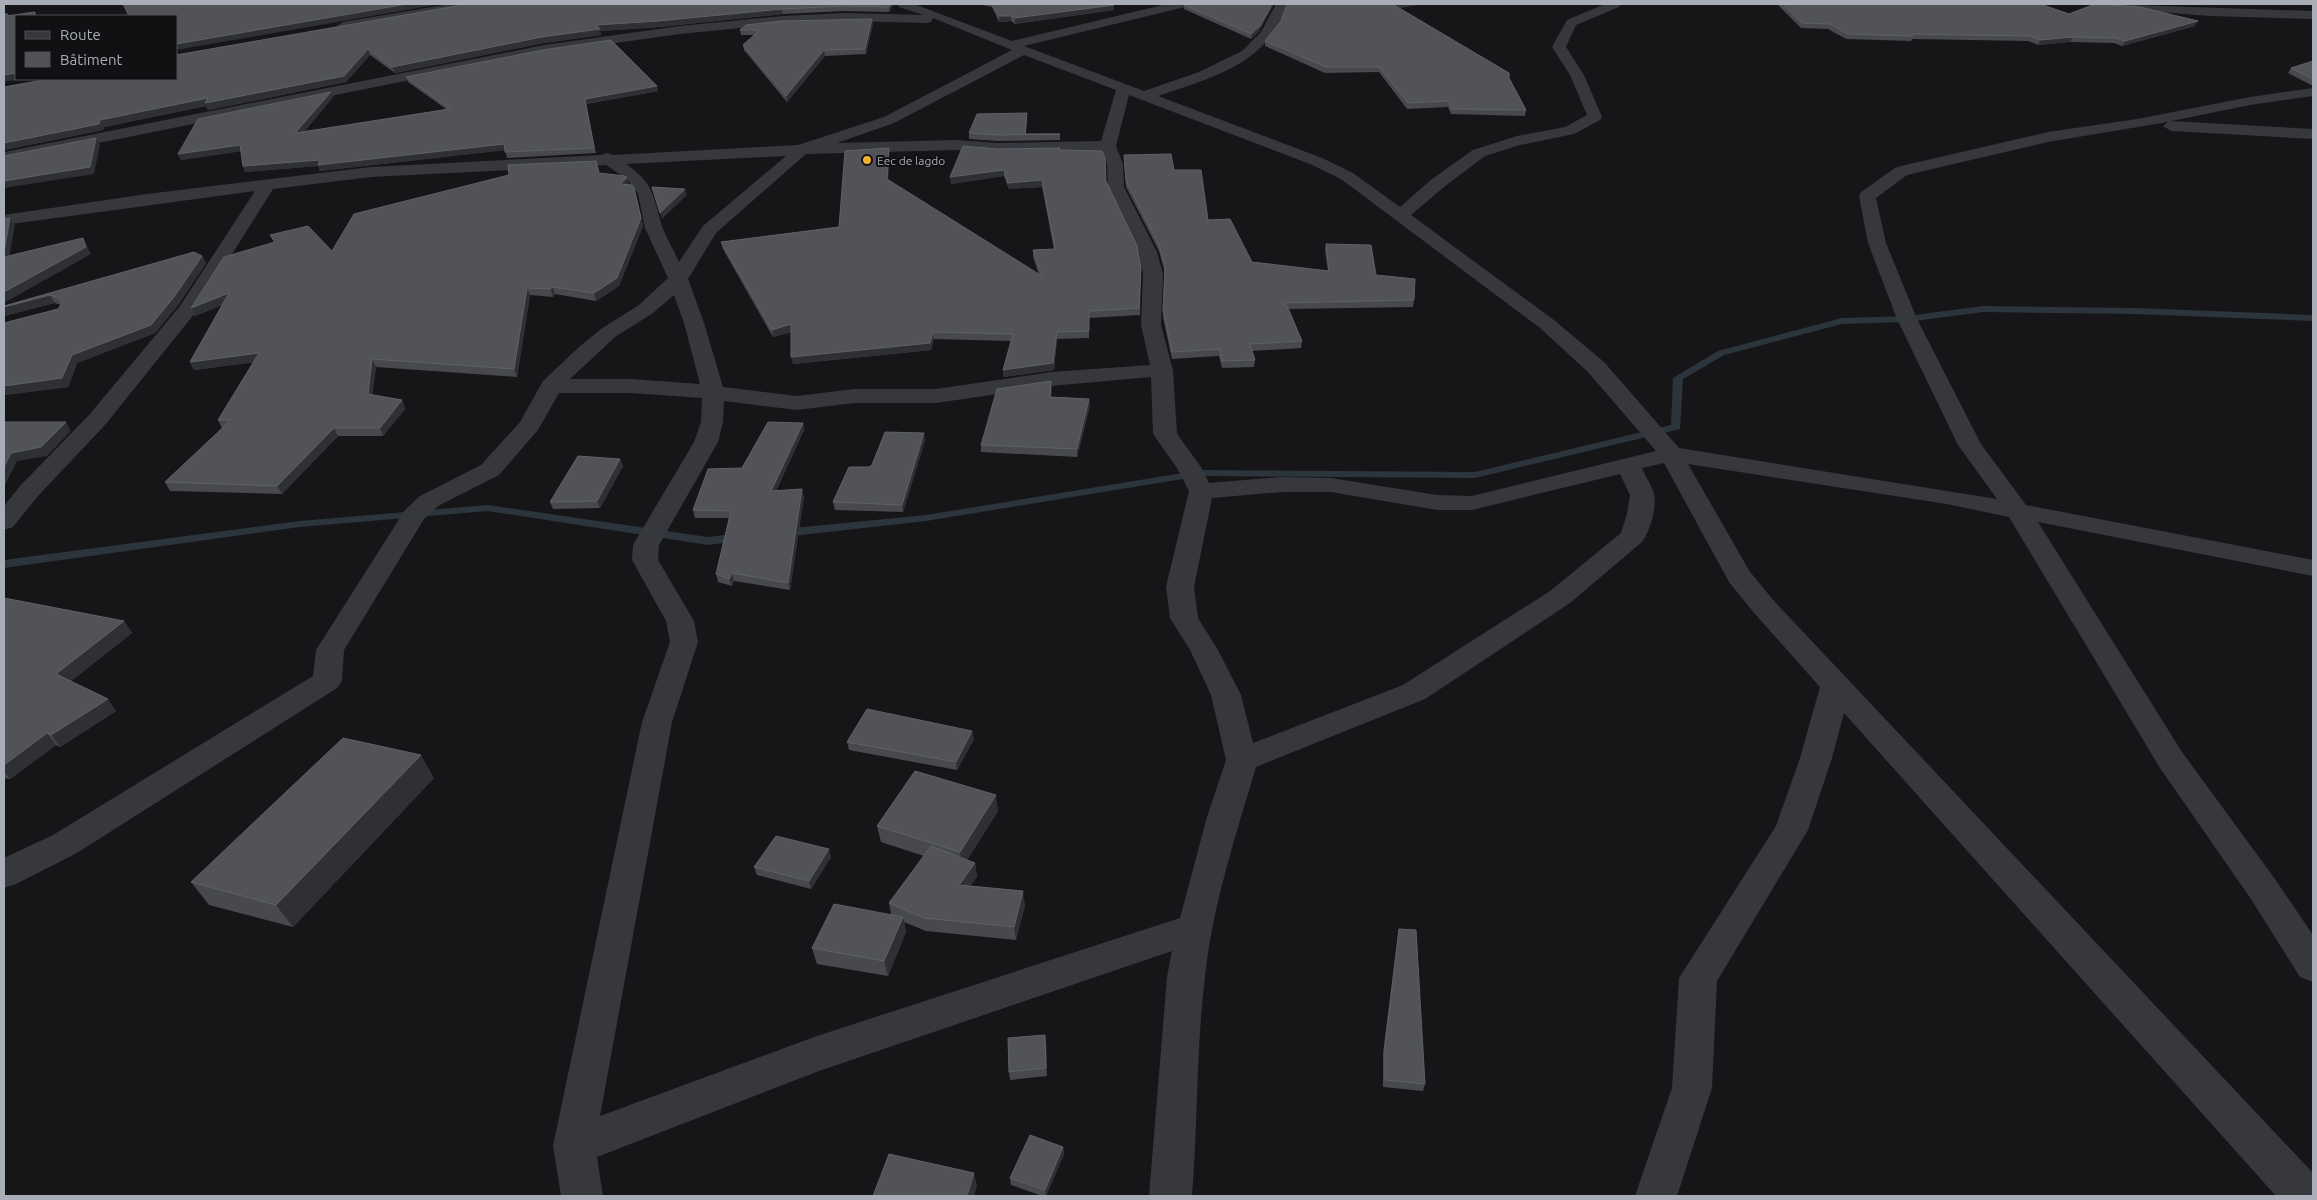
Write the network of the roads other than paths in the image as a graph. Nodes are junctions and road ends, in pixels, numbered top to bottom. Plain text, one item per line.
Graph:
1 (469, 4) edge
2 (903, 4) edge
3 (1181, 4) edge
4 (1282, 4) edge
5 (1616, 4) edge
6 (2108, 4) edge
7 (2313, 15) edge
8 (947, 19) junction
9 (332, 28) edge
10 (1018, 48) junction
11 (1124, 88) junction
12 (2313, 92) edge
13 (1144, 96) junction
14 (2137, 124) junction
15 (2313, 134) edge
16 (1108, 146) junction
17 (803, 149) junction
18 (4, 157) edge
19 (607, 158) junction
20 (268, 184) junction
21 (1401, 215) junction
22 (4, 220) edge
23 (678, 278) junction
24 (1162, 370) junction
25 (551, 386) junction
26 (713, 392) junction
27 (1671, 454) junction
28 (1628, 465) junction
29 (1195, 479) junction
30 (2018, 511) junction
31 (4, 522) edge
32 (2313, 568) edge
33 (1836, 685) junction
34 (1242, 760) junction
35 (4, 874) edge
36 (1195, 928) junction
37 (2313, 966) edge
38 (574, 1146) junction
39 (582, 1196) edge
40 (1171, 1196) edge
41 (1656, 1196) edge
42 (2306, 1196) edge

1 - 9 street
2 - 8 street
3 - 10 street
4 - 13 street
5 - 21 street
6 - 7 street
8 - 10 street
8 - 18 street
10 - 11 street
10 - 17 street
11 - 13 street
11 - 16 street
12 - 14 street
13 - 21 street
14 - 15 street
14 - 30 street
16 - 17 street
16 - 24 street
17 - 19 street
17 - 23 street
19 - 20 street
19 - 23 street
20 - 22 street
20 - 31 street
21 - 27 street
23 - 25 street
23 - 26 street
24 - 26 street
24 - 29 street
25 - 26 street
25 - 35 street
26 - 38 street
27 - 28 street
27 - 30 street
27 - 33 street
28 - 29 street
28 - 34 street
29 - 34 street
30 - 32 street
30 - 37 street
33 - 41 street
33 - 42 street
34 - 36 street
36 - 38 street
36 - 40 street
38 - 39 street

